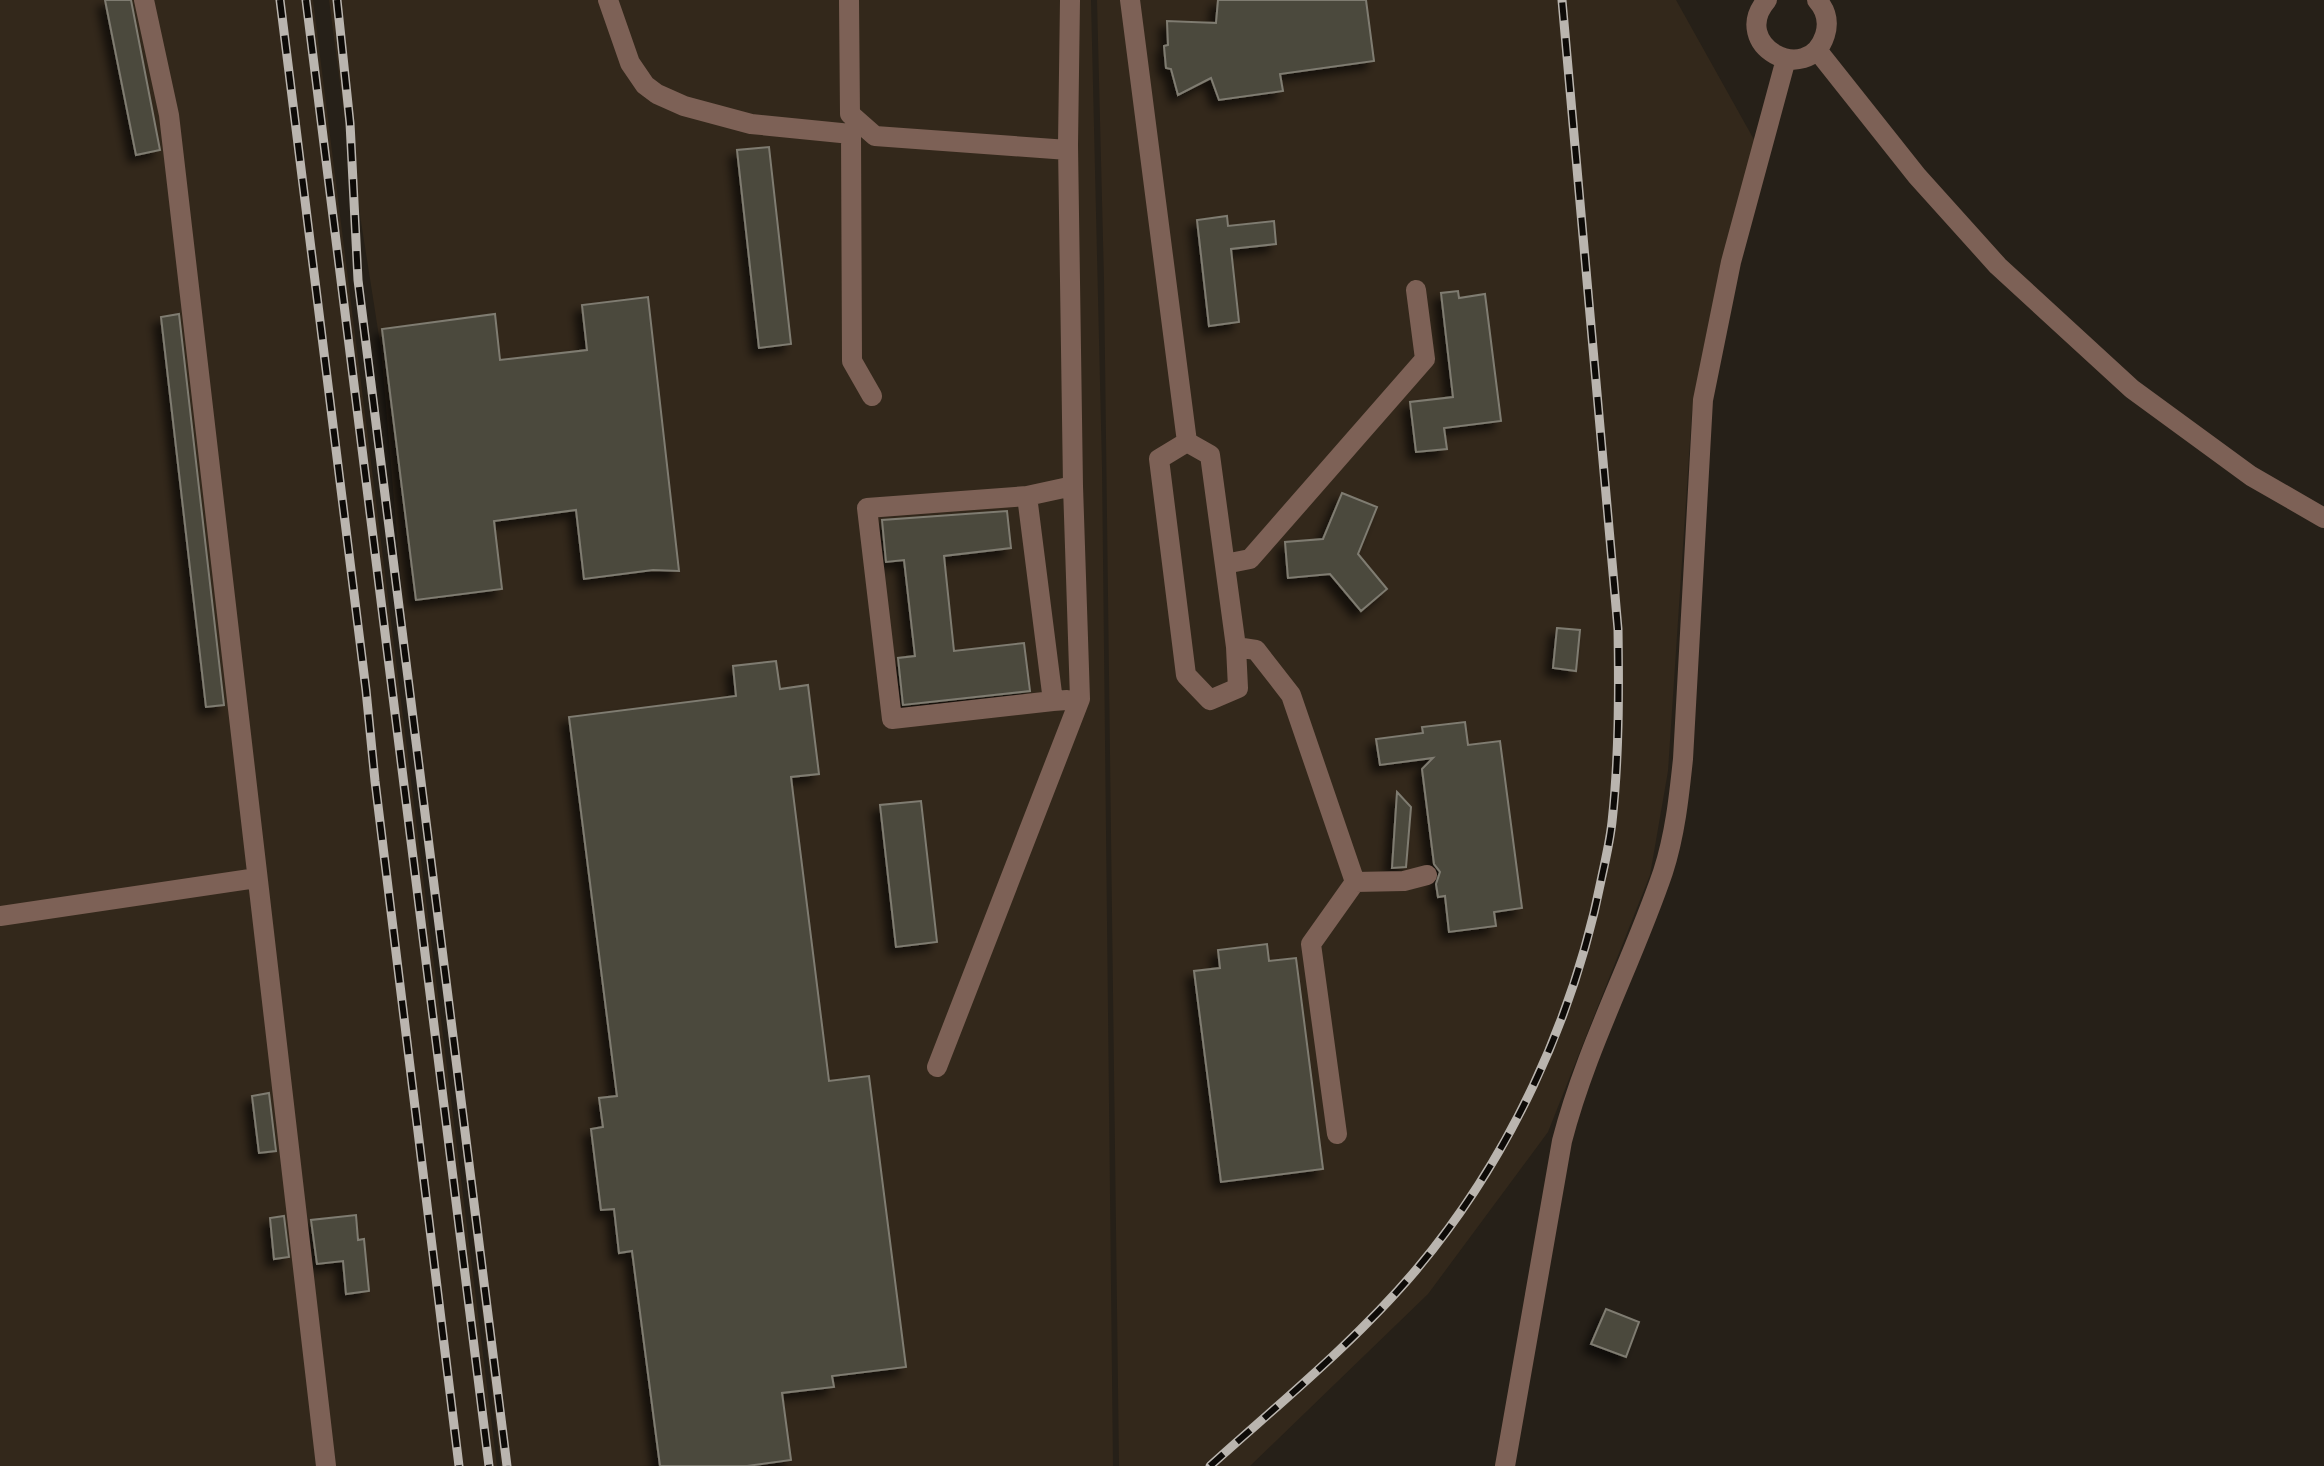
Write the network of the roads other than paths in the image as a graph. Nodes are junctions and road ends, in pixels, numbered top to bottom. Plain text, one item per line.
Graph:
1 (144, 0) edge
2 (608, 0) edge
3 (849, 0) edge
4 (1070, 0) edge
5 (1130, 0) edge
6 (1767, 0) edge
7 (1817, 0) edge
8 (1817, 50) junction
9 (1786, 59) junction
10 (854, 128) junction
11 (1068, 150) junction
12 (1416, 290) dead end
13 (872, 396) dead end
14 (1187, 442) junction
15 (1073, 486) junction
16 (1027, 496) junction
17 (2324, 518) edge
18 (1225, 564) junction
19 (1236, 647) junction
20 (1080, 699) junction
21 (1053, 701) junction
22 (1427, 875) dead end
23 (257, 878) junction
24 (1355, 882) junction
25 (0, 916) edge
26 (937, 1067) dead end
27 (1337, 1134) dead end
28 (326, 1466) edge
29 (1505, 1466) edge

1 - 23 street
2 - 10 street
3 - 10 street
4 - 11 street
5 - 14 street
6 - 9 street
7 - 8 street
8 - 9 street
8 - 17 street
9 - 29 street
10 - 11 street
10 - 13 street
11 - 15 street
12 - 18 street
14 - 18 street
14 - 19 street
15 - 16 street
15 - 20 street
16 - 21 street
16 - 21 street
18 - 19 street
19 - 24 street
20 - 21 street
20 - 26 street
22 - 24 street
23 - 25 street
23 - 28 street
24 - 27 street

